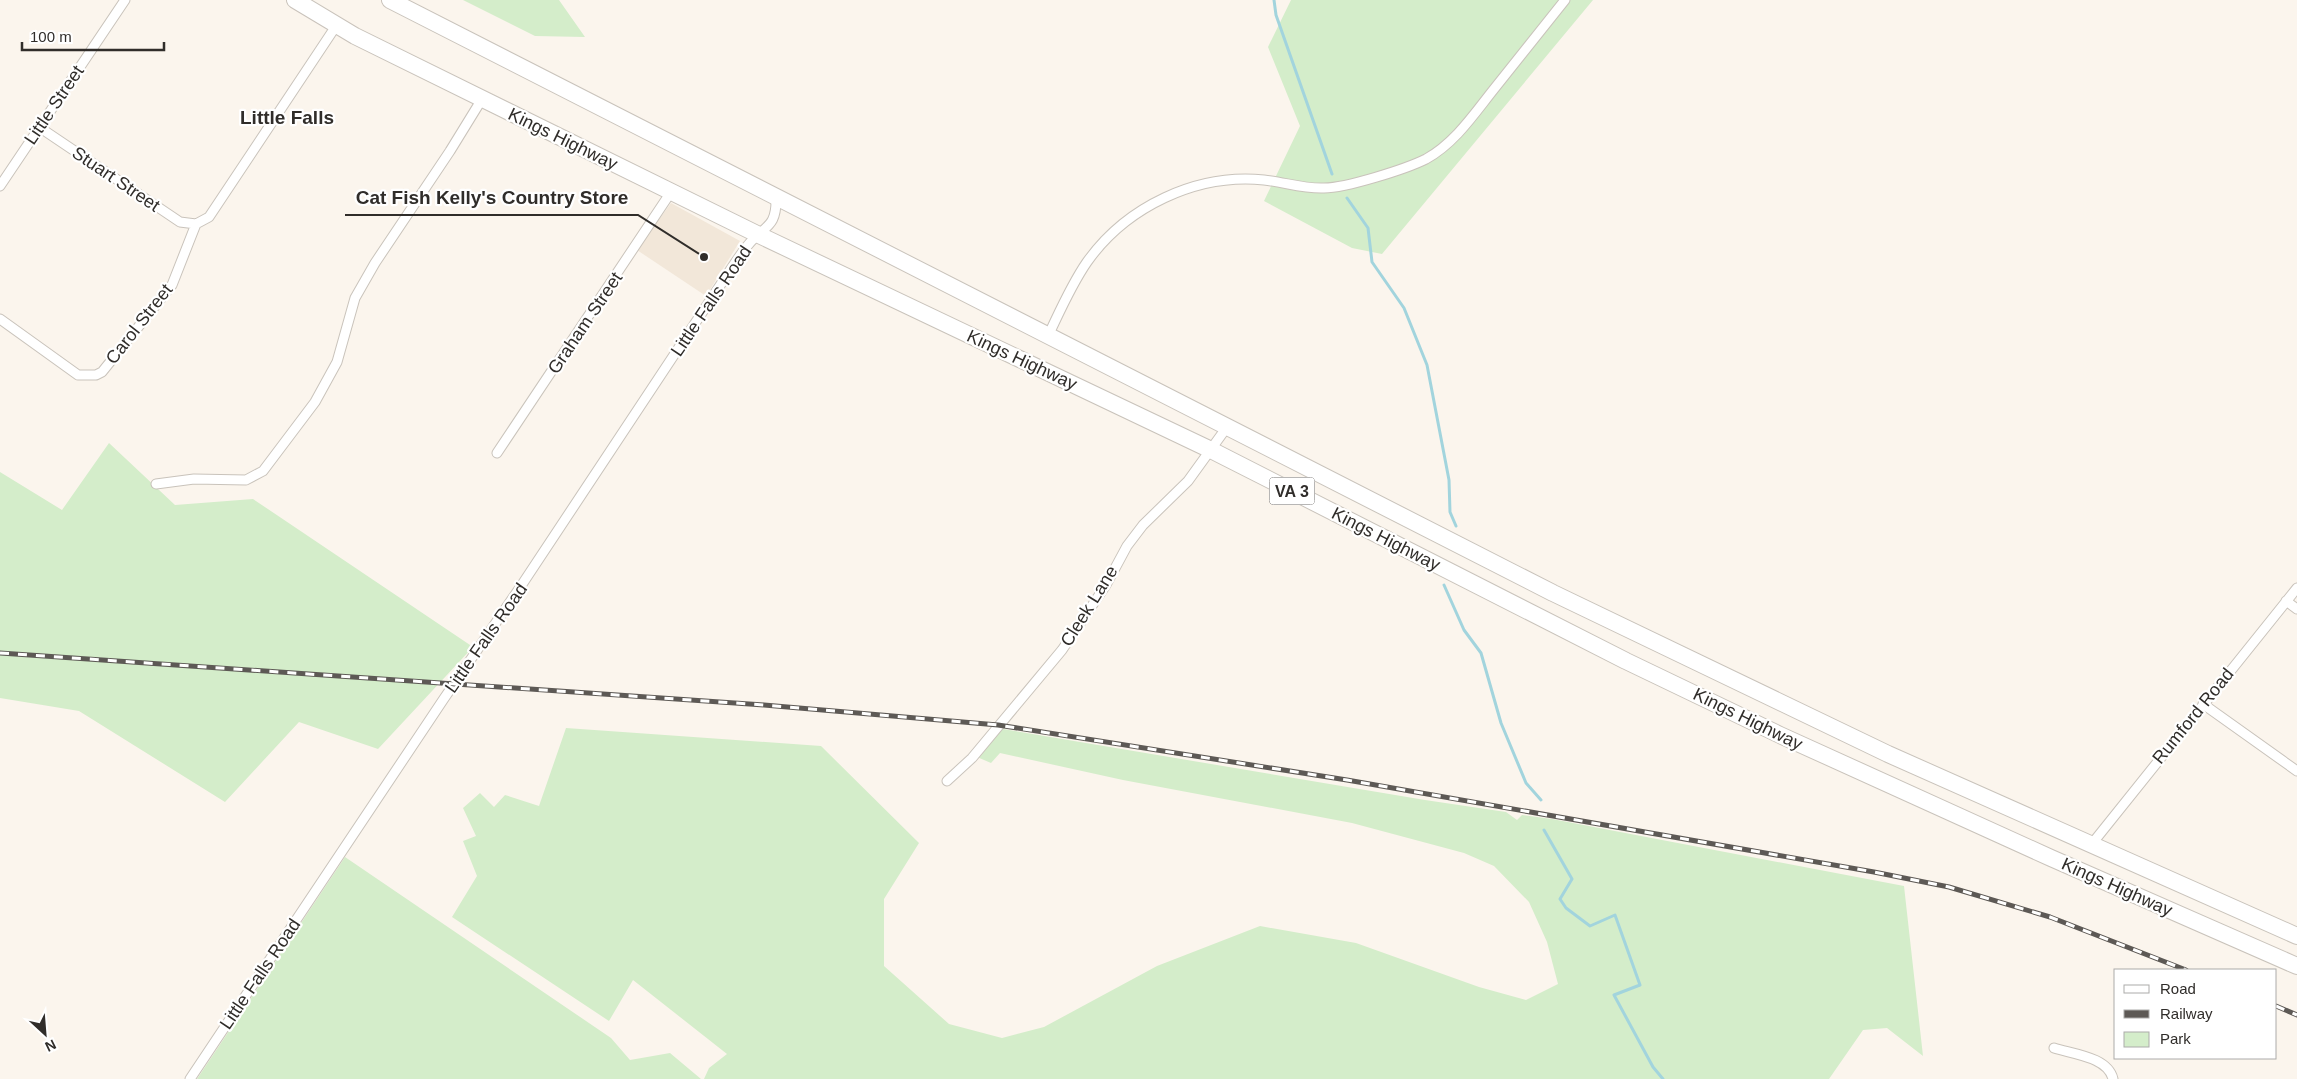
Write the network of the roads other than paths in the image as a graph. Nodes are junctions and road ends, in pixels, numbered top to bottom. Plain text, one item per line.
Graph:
1 (124, 0) edge
2 (295, 0) edge
3 (390, 0) edge
4 (1565, 0) edge
5 (336, 26) junction
6 (482, 99) junction
7 (38, 127) junction
8 (0, 186) edge
9 (671, 192) junction
10 (776, 198) junction
11 (196, 224) junction
12 (759, 235) junction
13 (0, 319) edge
14 (1048, 336) junction
15 (1227, 427) junction
16 (1211, 450) junction
17 (497, 453) dead end
18 (156, 484) dead end
19 (2297, 588) edge
20 (2286, 601) junction
21 (2297, 609) edge
22 (2203, 704) junction
23 (1794, 710) junction
24 (1780, 735) junction
25 (2297, 771) edge
26 (946, 781) dead end
27 (2091, 845) junction
28 (2297, 936) edge
29 (2297, 966) edge
30 (2054, 1048) dead end
31 (190, 1079) edge
32 (2113, 1079) edge

1 - 7 street, Little Street
2 - 5 highway, Kings Highway / VA 3
3 - 10 highway, Kings Highway / VA 3
4 - 14 street
5 - 6 highway, Kings Highway / VA 3
5 - 11 street, Carol Street
6 - 9 highway, Kings Highway / VA 3
6 - 18 street
7 - 8 street, Little Street
7 - 11 street, Stuart Street
9 - 12 highway, Kings Highway / VA 3
9 - 17 street, Graham Street
10 - 12 street, Little Falls Road
10 - 14 highway, Kings Highway / VA 3
11 - 13 street, Carol Street
12 - 16 highway, Kings Highway / VA 3
12 - 31 street, Little Falls Road
14 - 15 highway, Kings Highway / VA 3
15 - 16 street, Cleek Lane
15 - 23 highway, Kings Highway / VA 3
16 - 24 highway, Kings Highway / VA 3
16 - 26 street, Cleek Lane
19 - 20 street, Rumford Road
20 - 21 street
20 - 22 street, Rumford Road
22 - 25 street
22 - 27 street, Rumford Road
23 - 24 highway
23 - 27 highway, Kings Highway / VA 3
24 - 29 highway, Kings Highway / VA 3
27 - 28 highway, Kings Highway / VA 3
30 - 32 street

